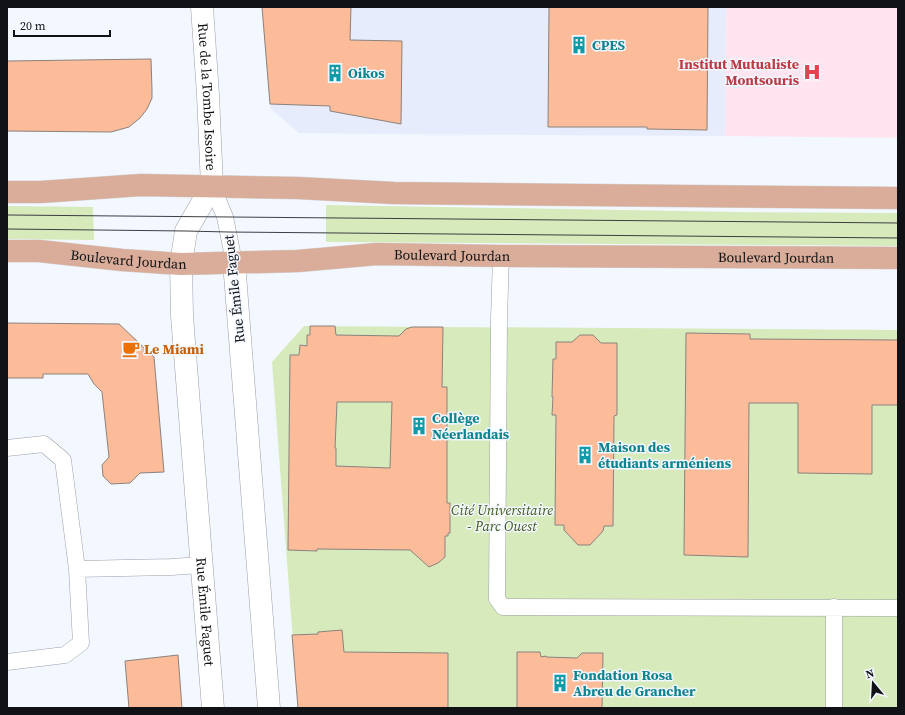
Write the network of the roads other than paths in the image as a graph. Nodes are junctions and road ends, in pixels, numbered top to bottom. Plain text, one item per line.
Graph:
1 (202, 7) edge
2 (212, 186) junction
3 (7, 192) edge
4 (898, 198) edge
5 (7, 251) edge
6 (501, 256) junction
7 (898, 258) edge
8 (234, 262) junction
9 (181, 264) junction
10 (7, 448) edge
11 (201, 565) junction
12 (77, 569) junction
13 (834, 607) junction
14 (898, 608) edge
15 (7, 662) edge
16 (213, 708) edge
17 (269, 708) edge
18 (834, 708) edge

1 - 2 street, Rue de la Tombe Issoire
2 - 3 main road
2 - 4 main road
2 - 8 lane, Rue Émile Faguet
2 - 9 street, Rue Émile Faguet
5 - 9 main road, Boulevard Jourdan
6 - 7 main road, Boulevard Jourdan
6 - 8 main road, Boulevard Jourdan
6 - 13 lane
8 - 9 main road, Boulevard Jourdan
8 - 17 street, Rue Émile Faguet
9 - 11 street, Rue Émile Faguet
10 - 12 lane
11 - 12 lane
11 - 16 street, Rue Émile Faguet
12 - 15 lane
13 - 14 lane
13 - 18 lane

